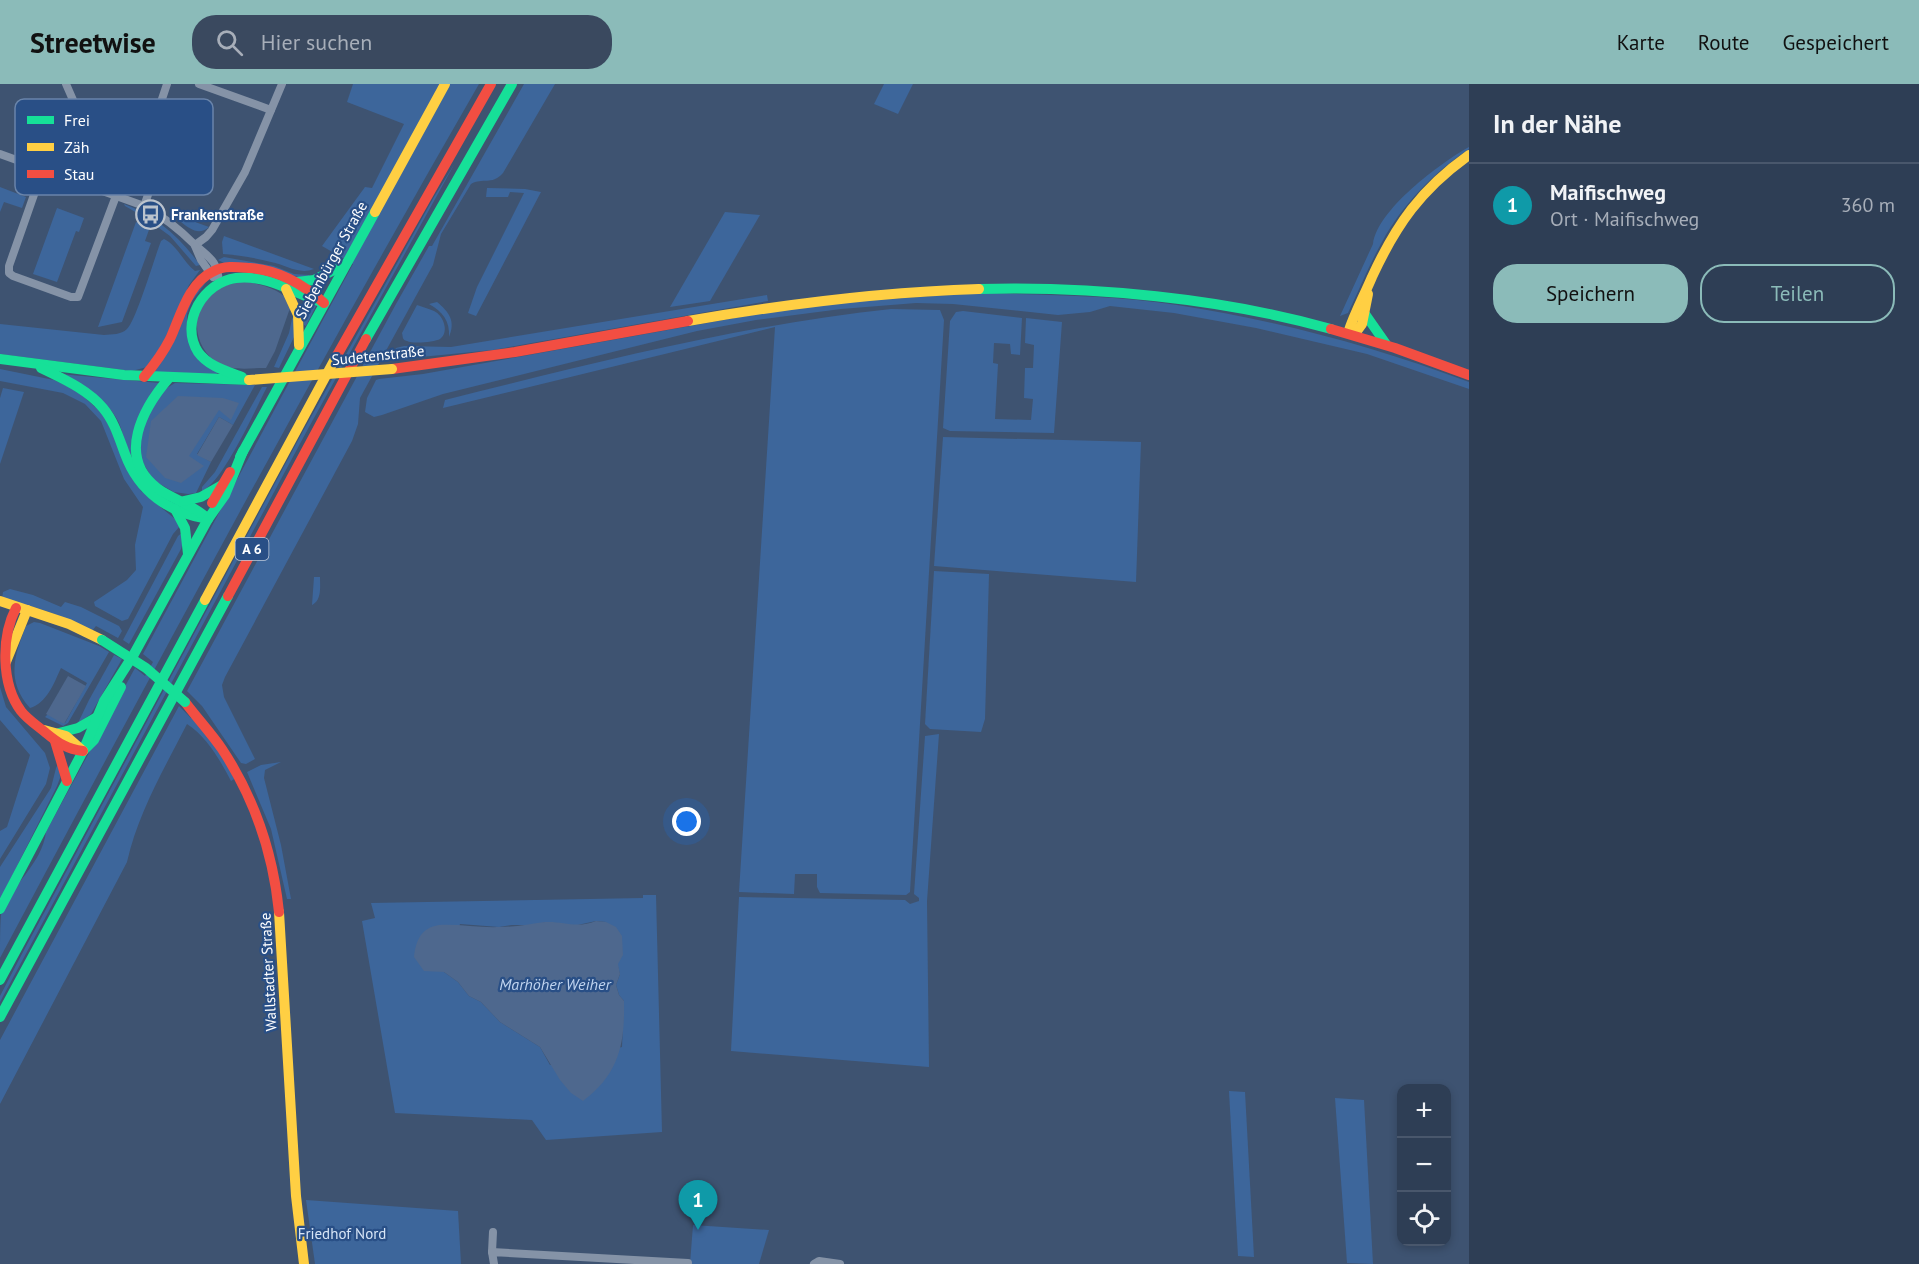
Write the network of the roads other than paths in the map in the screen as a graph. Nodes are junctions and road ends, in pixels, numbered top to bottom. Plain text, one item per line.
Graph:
1 (66, 84) edge
2 (167, 84) edge
3 (199, 84) edge
4 (282, 84) edge
5 (445, 84) edge
6 (491, 84) edge
7 (512, 84) edge
8 (73, 99) edge
9 (162, 99) edge
10 (272, 110) junction
11 (0, 154) edge
12 (1469, 155) edge
13 (15, 159) edge
14 (35, 195) edge
15 (148, 195) edge
16 (116, 196) joint
17 (144, 206) junction
18 (195, 245) junction
19 (346, 264) junction
20 (214, 272) junction
21 (219, 282) junction
22 (297, 282) junction
23 (1369, 285) junction
24 (286, 289) junction
25 (324, 303) junction
26 (1365, 314) junction
27 (1351, 334) junction
28 (1386, 344) junction
29 (299, 349) junction
30 (0, 359) edge
31 (35, 365) junction
32 (1469, 375) edge
33 (144, 377) junction
34 (169, 378) junction
35 (249, 380) junction
36 (243, 451) junction
37 (222, 484) junction
38 (180, 505) junction
39 (208, 519) junction
40 (188, 554) junction
41 (0, 601) edge
42 (0, 607) edge
43 (22, 609) junction
44 (1, 636) edge
45 (134, 654) junction
46 (5, 665) junction
47 (98, 717) junction
48 (57, 737) junction
49 (83, 751) junction
50 (67, 781) junction
51 (0, 909) edge
52 (0, 980) edge
53 (0, 1017) edge
54 (493, 1232) dead end
55 (492, 1252) junction
56 (581, 1261) edge
57 (648, 1262) edge
58 (688, 1263) edge
59 (304, 1264) edge
60 (494, 1264) edge
61 (814, 1264) edge
62 (840, 1264) edge

1 - 8 street
2 - 9 street
3 - 10 street
4 - 10 street
5 - 19 main road, Siebenbürger Straße
6 - 52 main road, A 6
7 - 53 main road, A 6
10 - 18 street
11 - 13 street
12 - 23 main road
14 - 16 street
15 - 17 street
16 - 17 street
17 - 18 street
18 - 20 street
19 - 22 main road
19 - 25 main road, Siebenbürger Straße
20 - 21 street
20 - 22 main road
20 - 33 main road
21 - 24 main road
21 - 35 main road
22 - 25 main road
23 - 26 main road
23 - 27 main road
24 - 25 main road
24 - 29 main road
25 - 29 main road, Siebenbürger Straße
26 - 27 main road
26 - 28 main road
27 - 28 main road, Sudetenstraße
27 - 35 main road, Sudetenstraße, bridge
28 - 32 main road, Sudetenstraße
29 - 36 main road, Siebenbürger Straße
30 - 31 main road, Sudetenstraße
31 - 33 main road, Sudetenstraße
31 - 38 main road
33 - 34 main road, Sudetenstraße
34 - 35 main road, Sudetenstraße
34 - 38 main road
36 - 37 main road, Siebenbürger Straße
36 - 39 main road, Siebenbürger Straße
37 - 38 main road
37 - 39 main road, Siebenbürger Straße
38 - 39 main road
38 - 40 main road
39 - 40 main road, Siebenbürger Straße
40 - 45 main road, Siebenbürger Straße
41 - 43 main road
42 - 43 main road
43 - 44 main road
43 - 46 main road
43 - 59 main road, Wallstadter Straße, bridge
44 - 46 main road
45 - 47 main road, Siebenbürger Straße
45 - 49 main road, Siebenbürger Straße
46 - 48 main road
47 - 48 main road
47 - 49 main road, Siebenbürger Straße
48 - 49 main road
48 - 50 main road
49 - 50 main road, Siebenbürger Straße
50 - 51 main road, Siebenbürger Straße
54 - 55 street
55 - 56 street
55 - 60 street
56 - 57 street
57 - 58 street
61 - 62 street

